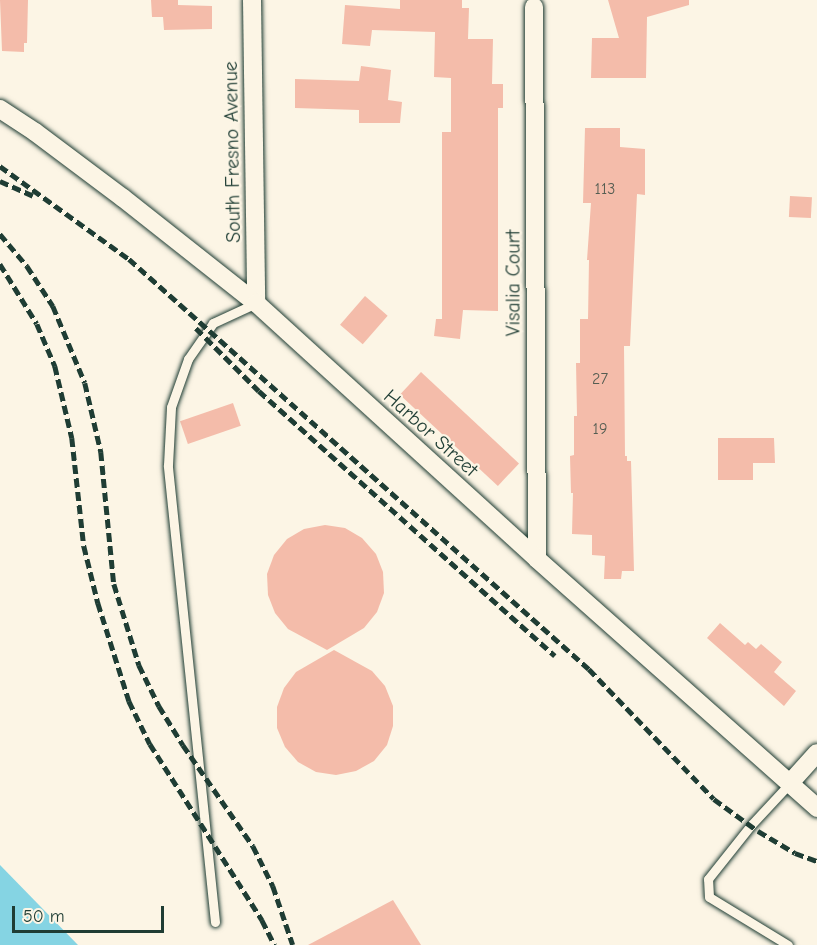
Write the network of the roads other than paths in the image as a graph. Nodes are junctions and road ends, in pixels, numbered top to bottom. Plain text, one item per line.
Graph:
1 (252, 0) edge
2 (534, 7) dead end
3 (0, 109) edge
4 (256, 303) junction
5 (537, 559) junction
6 (817, 753) edge
7 (790, 783) junction
8 (817, 808) edge
9 (215, 922) dead end
10 (788, 945) edge

1 - 4 street, South Fresno Avenue
2 - 5 street, Visalia Court
3 - 4 street, Harbor Street
4 - 5 street, Harbor Street
4 - 9 lane
5 - 7 street, Harbor Street
6 - 7 street
7 - 8 street, Harbor Street
7 - 10 lane

